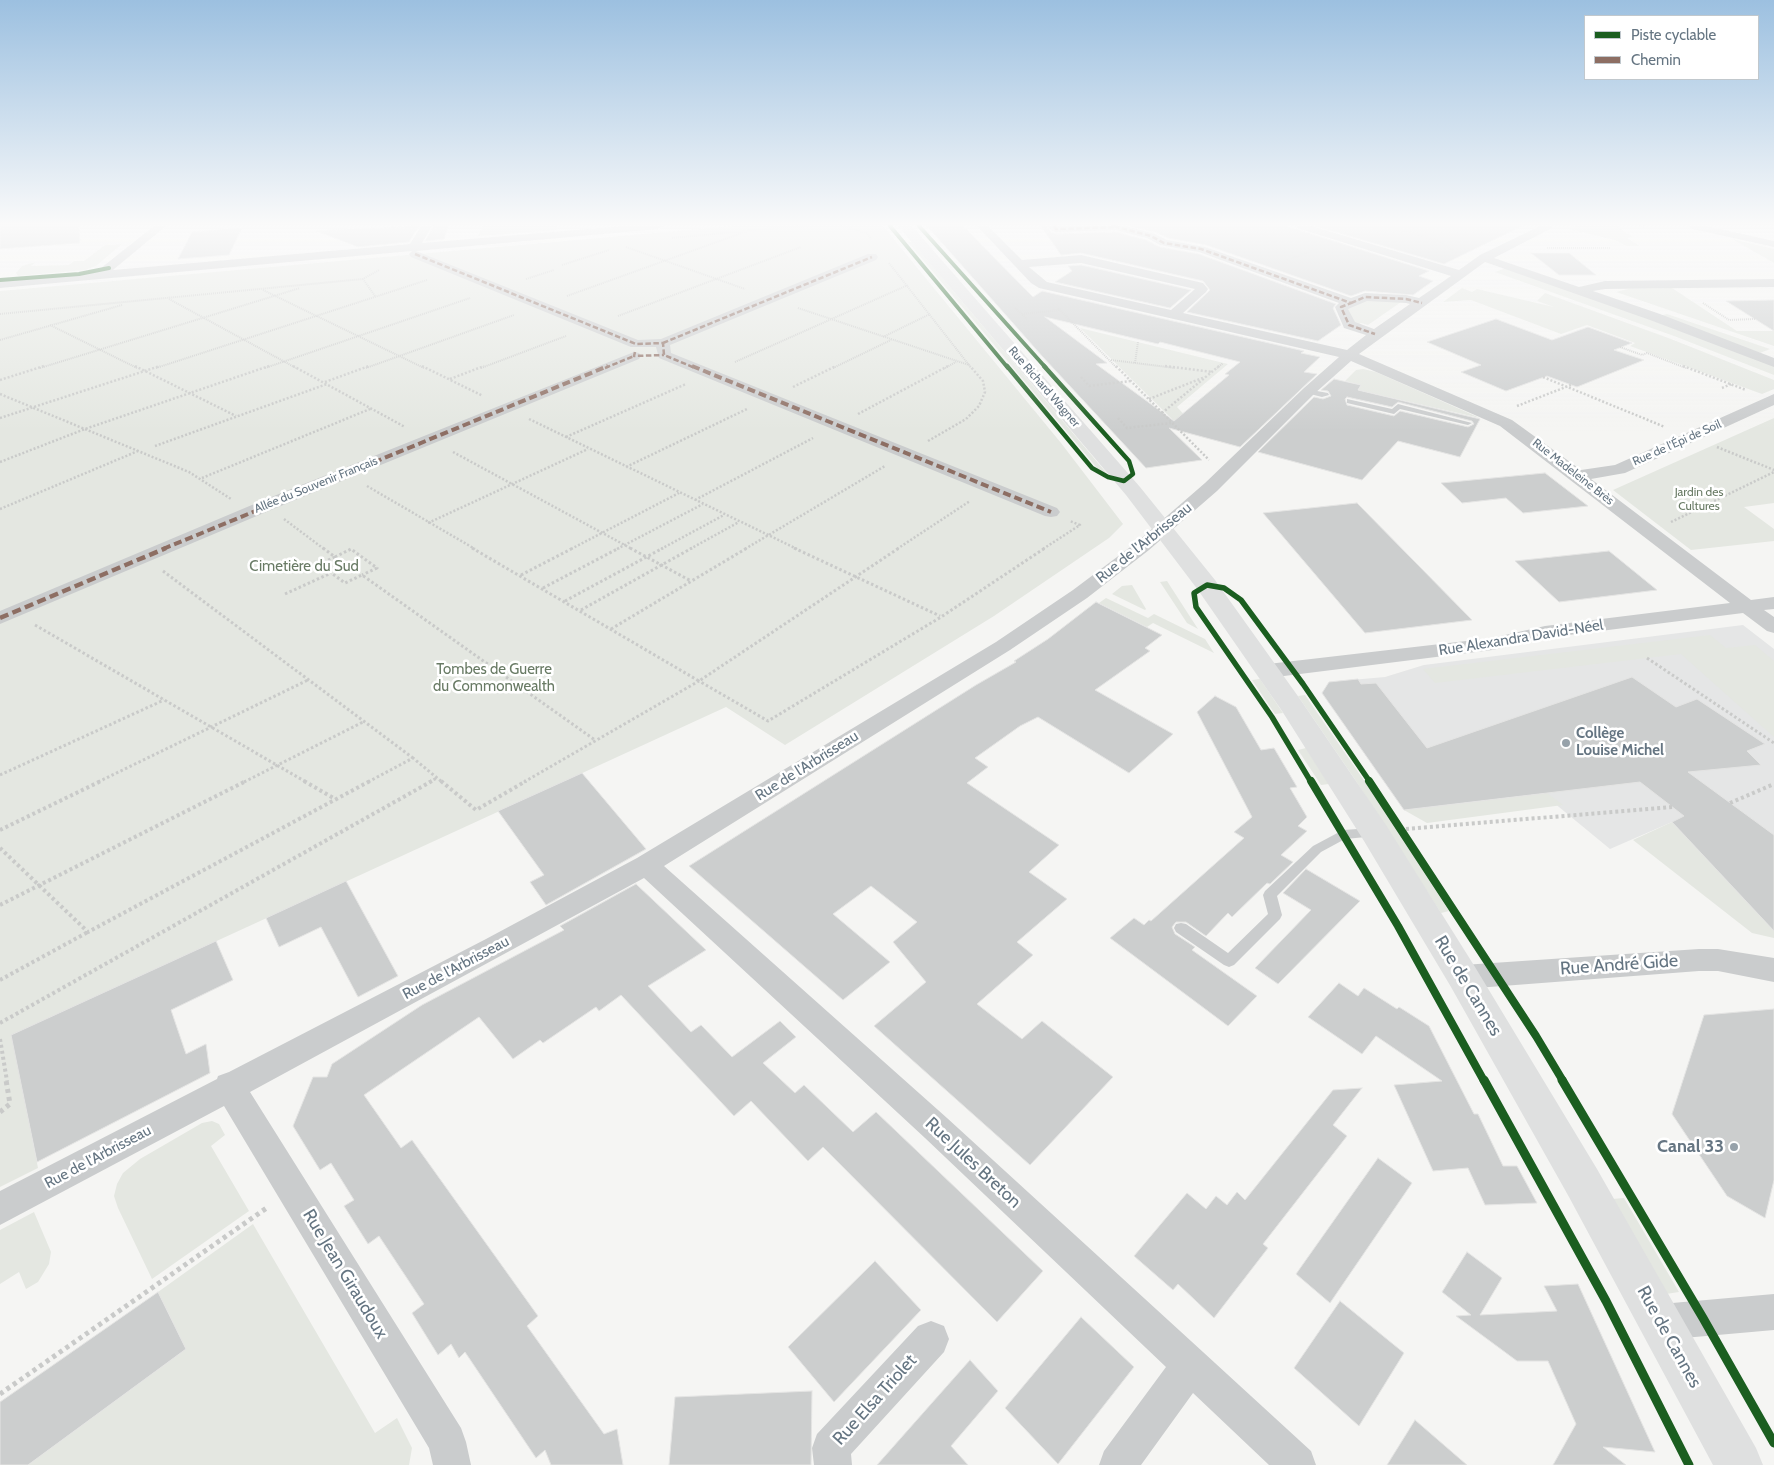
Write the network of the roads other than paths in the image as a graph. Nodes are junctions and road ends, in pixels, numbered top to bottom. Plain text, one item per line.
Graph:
1 (515, 294) edge
2 (779, 294) edge
3 (964, 294) edge
4 (1085, 294) edge
5 (1196, 294) edge
6 (1327, 294) edge
7 (1434, 294) edge
8 (1591, 294) edge
9 (1351, 303) junction
10 (1422, 303) junction
11 (1173, 315) junction
12 (1375, 334) junction
13 (663, 349) junction
14 (635, 350) junction
15 (1349, 355) junction
16 (1774, 362) edge
17 (1309, 391) junction
18 (1325, 395) dead end
19 (1773, 399) edge
20 (1350, 401) dead end
21 (1468, 423) dead end
22 (1576, 476) junction
23 (1051, 512) road end
24 (1162, 528) junction
25 (1774, 603) edge
26 (1747, 606) junction
27 (6, 615) edge
28 (1774, 627) edge
29 (1268, 671) junction
30 (1396, 830) junction
31 (646, 865) junction
32 (1181, 928) dead end
33 (1774, 970) edge
34 (1463, 977) junction
35 (229, 1086) junction
36 (0, 1210) edge
37 (1774, 1312) edge
38 (1661, 1322) junction
39 (931, 1339) dead end
40 (1190, 1365) junction
41 (452, 1465) edge
42 (833, 1465) edge
43 (1118, 1465) edge
44 (1297, 1465) edge
45 (1739, 1465) edge

1 - 14 street
2 - 13 street
3 - 24 street, Rue Richard Wagner
4 - 11 street, Rue Madeleine Brès
5 - 11 street
6 - 9 street
7 - 10 street, Rue de l'Arbrisseau
8 - 16 street
9 - 10 street
9 - 12 street
10 - 12 street, Rue de l'Arbrisseau
11 - 15 street, Rue Madeleine Brès
12 - 15 street, Rue de l'Arbrisseau
13 - 14 street
13 - 23 street
14 - 27 street, Allée du Souvenir Français
15 - 17 street, Rue de l'Arbrisseau
15 - 22 street, Rue Madeleine Brès
17 - 18 lane
17 - 24 street, Rue de l'Arbrisseau
19 - 22 street, Rue de l'Épi de Soil
20 - 21 lane
22 - 26 street, Rue Madeleine Brès
24 - 29 street, Rue de Cannes
24 - 31 street, Rue de l'Arbrisseau
25 - 26 street, Rue Alexandra David-Néel
26 - 28 street, Rue Madeleine Brès
26 - 29 street, Rue Alexandra David-Néel
29 - 30 street, Rue de Cannes
30 - 32 lane
30 - 34 street, Rue de Cannes
31 - 35 street, Rue de l'Arbrisseau
31 - 40 street, Rue Jules Breton
33 - 34 street, Rue André Gide
34 - 38 street, Rue de Cannes
35 - 36 street, Rue de l'Arbrisseau
35 - 41 street, Rue Jean Giraudoux
37 - 38 street
38 - 45 street, Rue de Cannes
39 - 42 street, Rue Elsa Triolet
40 - 43 street
40 - 44 street, Rue Jules Breton

